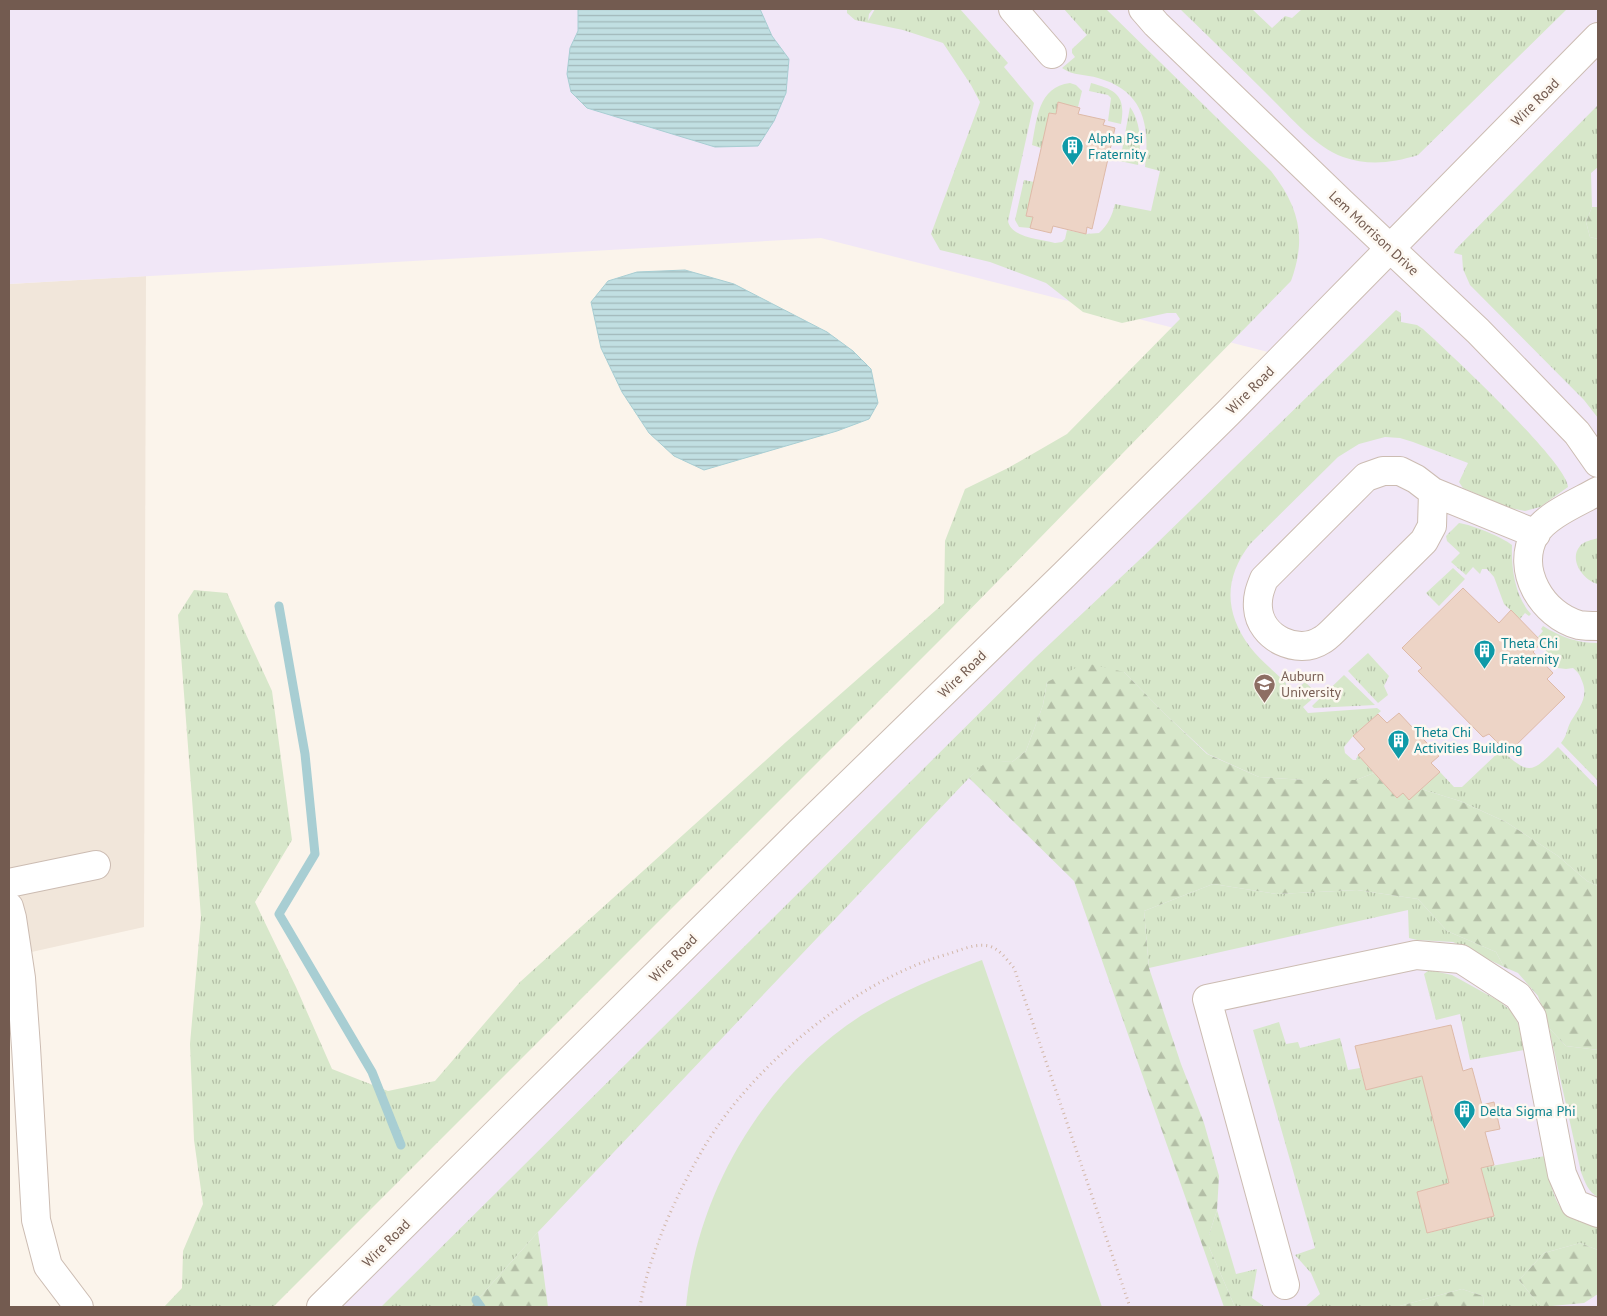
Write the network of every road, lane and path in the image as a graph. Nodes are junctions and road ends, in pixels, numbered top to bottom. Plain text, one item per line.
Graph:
1 (1013, 9) edge
2 (1142, 9) edge
3 (1598, 37) edge
4 (1052, 54) dead end
5 (1390, 247) junction
6 (1598, 463) edge
7 (1598, 491) edge
8 (1432, 492) junction
9 (1536, 534) junction
10 (1598, 626) edge
11 (96, 865) dead end
12 (9, 883) edge
13 (9, 907) edge
14 (1598, 1213) edge
15 (1285, 1285) dead end
16 (79, 1307) edge
17 (321, 1307) edge
18 (640, 1307) edge
19 (1130, 1307) edge

1 - 4 street
2 - 5 street, Lem Morrison Drive
3 - 5 street, Wire Road
5 - 6 street, Lem Morrison Drive
5 - 17 street, Wire Road
7 - 9 street
8 - 8 street
8 - 9 street
9 - 10 street
11 - 12 street
13 - 16 street
14 - 15 street
18 - 19 path

